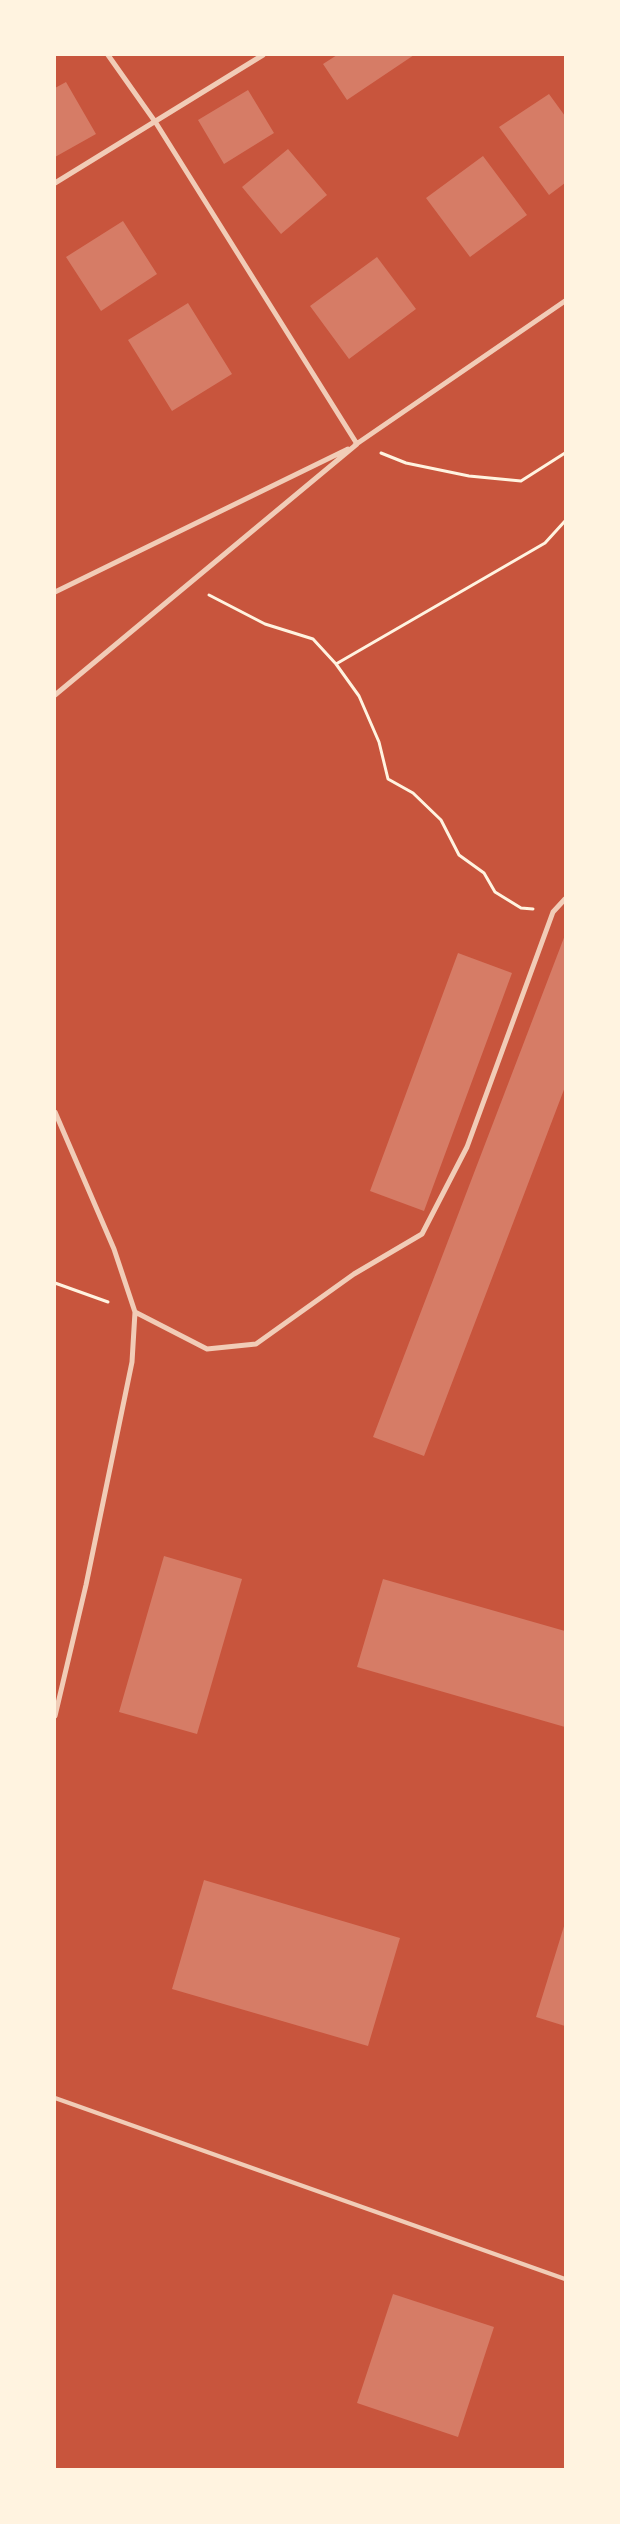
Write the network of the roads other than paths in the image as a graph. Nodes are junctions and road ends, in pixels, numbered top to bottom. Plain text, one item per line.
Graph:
1 (108, 55) edge
2 (263, 55) edge
3 (156, 123) junction
4 (55, 182) edge
5 (565, 301) edge
6 (357, 444) junction
7 (55, 592) edge
8 (55, 695) edge
9 (565, 899) edge
10 (55, 1112) edge
11 (135, 1312) junction
12 (55, 1716) edge
13 (55, 2098) edge
14 (565, 2279) edge

1 - 3 street
2 - 3 street
3 - 4 street
3 - 6 street
5 - 6 street
6 - 7 street
6 - 8 street
9 - 11 street
10 - 11 street
11 - 12 street
13 - 14 lane

